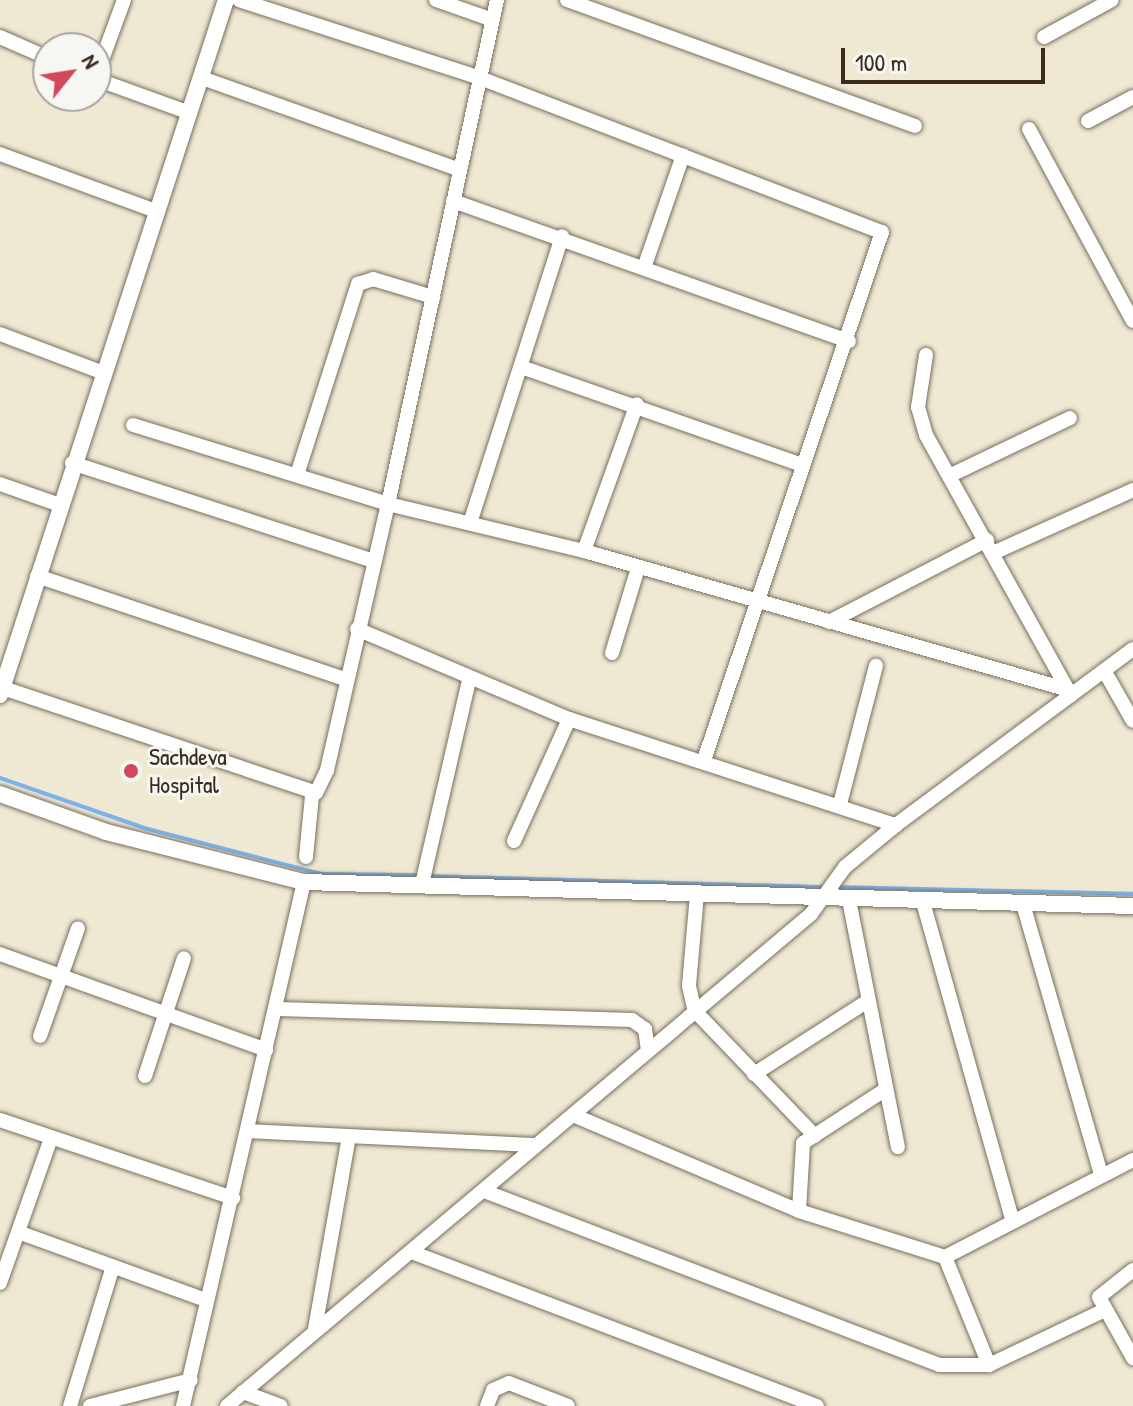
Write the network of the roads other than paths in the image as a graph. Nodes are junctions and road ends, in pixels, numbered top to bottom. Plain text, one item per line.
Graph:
1 (124, 0) edge
2 (226, 0) edge
3 (239, 0) edge
4 (436, 0) edge
5 (497, 0) edge
6 (567, 0) edge
7 (1112, 0) edge
8 (493, 20) junction
9 (112, 33) edge
10 (0, 37) edge
11 (1044, 37) dead end
12 (32, 51) edge
13 (202, 78) junction
14 (480, 78) junction
15 (112, 83) edge
16 (1133, 97) edge
17 (187, 112) junction
18 (1088, 121) dead end
19 (915, 126) dead end
20 (1029, 129) dead end
21 (0, 154) edge
22 (683, 155) junction
23 (458, 169) junction
24 (453, 201) junction
25 (156, 211) junction
26 (562, 236) junction
27 (645, 265) junction
28 (433, 297) junction
29 (1133, 321) edge
30 (0, 334) edge
31 (849, 341) junction
32 (926, 355) dead end
33 (521, 367) junction
34 (104, 373) junction
35 (637, 404) junction
36 (1070, 418) dead end
37 (133, 425) dead end
38 (72, 463) junction
39 (800, 464) junction
40 (297, 475) junction
41 (949, 476) junction
42 (0, 484) edge
43 (1133, 490) edge
44 (388, 504) junction
45 (60, 505) junction
46 (471, 520) junction
47 (990, 546) junction
48 (584, 551) junction
49 (374, 561) junction
50 (638, 568) junction
51 (37, 576) junction
52 (754, 601) junction
53 (829, 622) junction
54 (357, 629) junction
55 (1133, 649) edge
56 (612, 653) dead end
57 (876, 666) dead end
58 (1105, 672) junction
59 (345, 679) junction
60 (469, 680) junction
61 (2, 691) edge
62 (1070, 692) junction
63 (569, 719) junction
64 (1133, 721) edge
65 (705, 757) junction
66 (0, 794) edge
67 (312, 796) junction
68 (840, 804) junction
69 (896, 825) junction
70 (514, 841) dead end
71 (306, 857) dead end
72 (423, 881) junction
73 (304, 882) junction
74 (697, 894) junction
75 (824, 894) junction
76 (849, 900) junction
77 (923, 902) junction
78 (1023, 904) junction
79 (1133, 906) edge
80 (78, 928) dead end
81 (0, 954) edge
82 (184, 958) dead end
83 (60, 976) junction
84 (866, 1002) junction
85 (278, 1009) junction
86 (695, 1011) junction
87 (163, 1014) junction
88 (40, 1036) dead end
89 (266, 1050) junction
90 (648, 1051) junction
91 (754, 1074) junction
92 (145, 1076) dead end
93 (886, 1089) junction
94 (573, 1115) junction
95 (0, 1120) edge
96 (248, 1131) junction
97 (815, 1136) junction
98 (349, 1137) junction
99 (51, 1138) junction
100 (536, 1145) junction
101 (898, 1147) dead end
102 (1133, 1160) edge
103 (1101, 1175) junction
104 (484, 1191) junction
105 (233, 1198) junction
106 (799, 1211) junction
107 (1013, 1222) junction
108 (18, 1232) junction
109 (414, 1253) junction
110 (945, 1257) junction
111 (113, 1266) junction
112 (1133, 1270) edge
113 (0, 1283) edge
114 (206, 1300) junction
115 (1105, 1310) junction
116 (315, 1329) junction
117 (1133, 1358) edge
118 (989, 1365) junction
119 (191, 1380) junction
120 (243, 1392) junction
121 (70, 1406) edge
122 (90, 1406) edge
123 (183, 1406) edge
124 (227, 1406) edge
125 (281, 1406) edge
126 (487, 1406) edge
127 (568, 1406) edge
128 (817, 1406) edge

1 - 9 street
2 - 13 street
3 - 14 street
4 - 8 street
5 - 8 street
6 - 19 street
7 - 11 street
8 - 14 street
10 - 12 street
13 - 17 street
13 - 23 street
14 - 22 street
14 - 23 street
15 - 17 street
16 - 18 street
17 - 25 street
20 - 29 street
21 - 25 street
22 - 27 street
22 - 31 street
23 - 24 street
24 - 26 street
24 - 28 street
25 - 34 street
26 - 27 street
26 - 33 street
27 - 31 street
28 - 40 street
28 - 44 street
30 - 34 street
31 - 39 street
32 - 41 street
33 - 35 street
33 - 46 street
34 - 38 street
35 - 39 street
35 - 48 street
36 - 41 street
37 - 40 street
38 - 45 street
38 - 49 street
39 - 52 street
40 - 44 street
41 - 47 street
42 - 45 street
43 - 47 street
44 - 46 street
44 - 49 street
45 - 51 street
46 - 48 street
47 - 53 street
47 - 62 street
48 - 50 street
49 - 54 street
50 - 52 street
50 - 56 street
51 - 59 street
51 - 61 street
52 - 53 street
52 - 65 street
53 - 62 street
54 - 59 street
54 - 60 street
55 - 58 street
57 - 68 street
58 - 62 street
58 - 64 street
59 - 67 street
60 - 63 street
60 - 72 street
61 - 67 street
62 - 69 street
63 - 65 street
63 - 70 street
65 - 68 street
66 - 73 street
67 - 71 street
68 - 69 street
69 - 75 street
72 - 73 street
72 - 74 street
73 - 85 street
74 - 75 street
74 - 86 street
75 - 76 street
75 - 86 street
76 - 77 street
76 - 84 street
77 - 78 street
77 - 107 street
78 - 79 street
78 - 103 street
80 - 83 street
81 - 83 street
82 - 87 street
83 - 87 street
83 - 88 street
84 - 91 street
84 - 93 street
85 - 89 street
85 - 90 street
86 - 90 street
86 - 91 street
87 - 89 street
87 - 92 street
89 - 96 street
90 - 94 street
91 - 97 street
93 - 97 street
93 - 101 street
94 - 100 street
94 - 106 street
95 - 99 street
96 - 98 street
96 - 105 street
97 - 106 street
98 - 100 street
98 - 116 street
99 - 105 street
99 - 108 street
100 - 104 street
102 - 103 street
103 - 107 street
104 - 109 street
104 - 118 street
105 - 114 street
106 - 110 street
107 - 110 street
108 - 111 street
108 - 113 street
109 - 116 street
109 - 128 street
110 - 118 street
111 - 114 street
111 - 121 street
112 - 115 street
114 - 119 street
115 - 117 street
115 - 118 street
116 - 120 street
119 - 122 street
119 - 123 street
120 - 124 street
120 - 125 street
126 - 127 street

